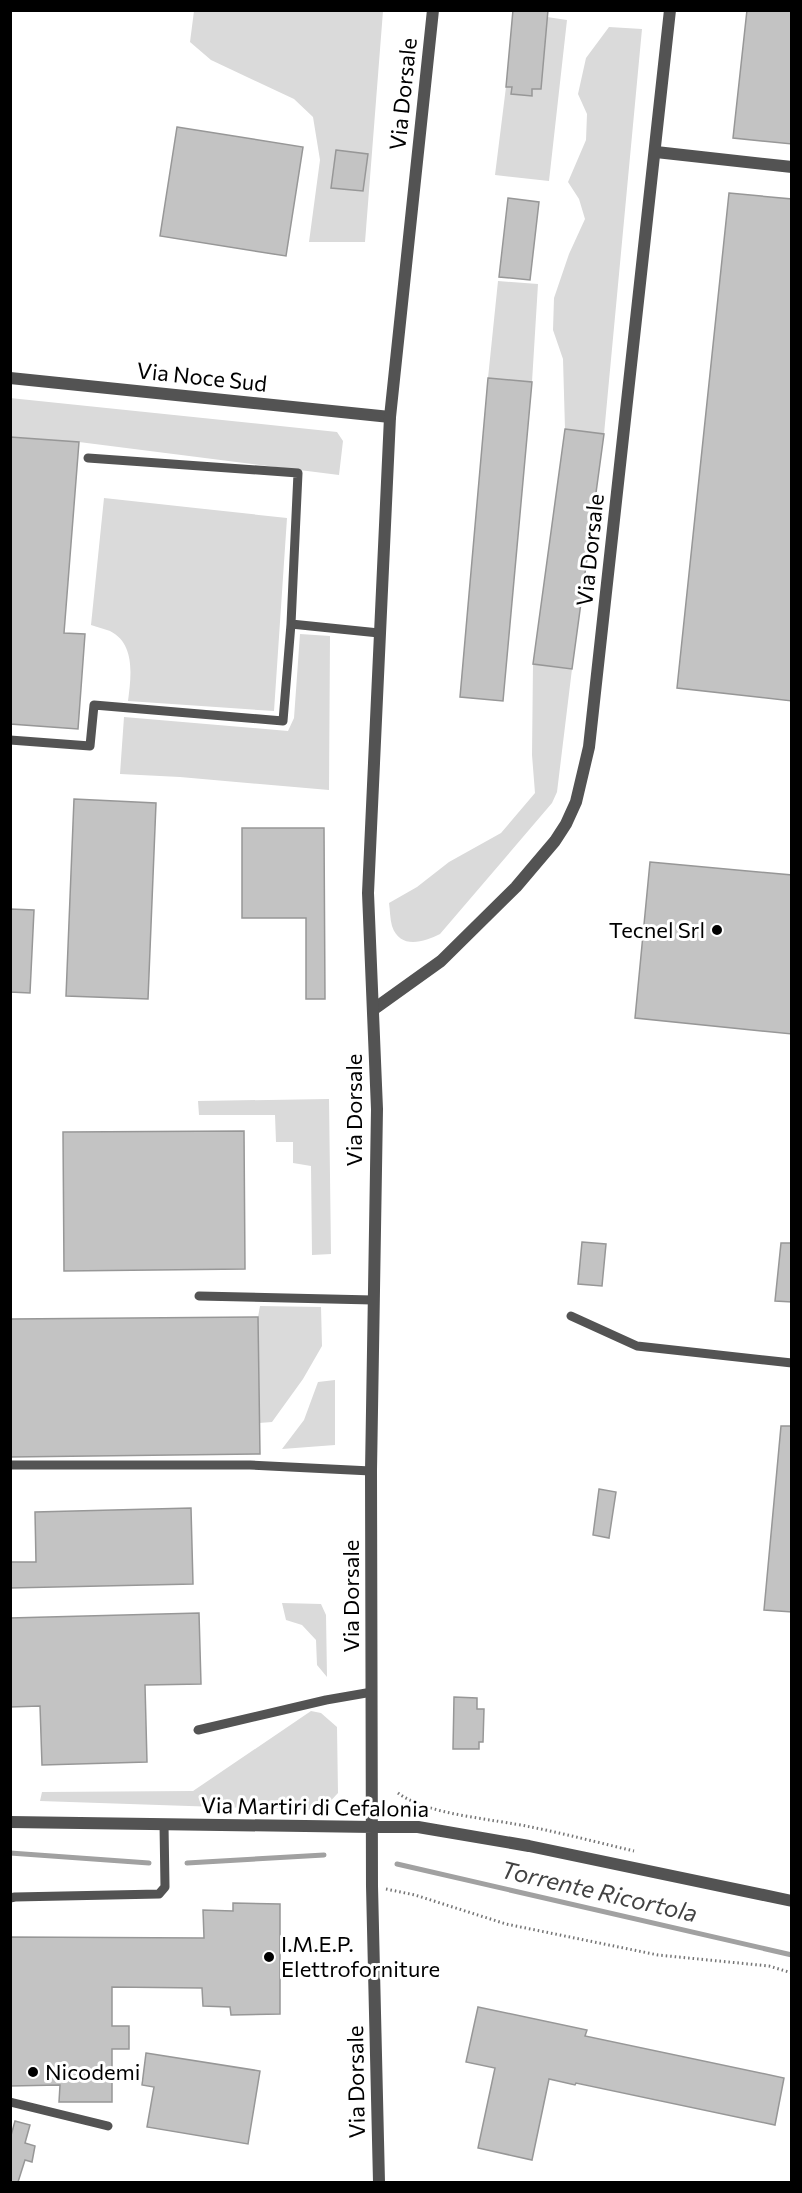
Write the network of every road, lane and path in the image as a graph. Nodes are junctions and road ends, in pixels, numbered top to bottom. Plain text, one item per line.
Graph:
1 (433, 10) edge
2 (670, 10) edge
3 (656, 152) junction
4 (792, 167) edge
5 (10, 378) edge
6 (390, 417) junction
7 (88, 459) dead end
8 (291, 624) junction
9 (379, 633) junction
10 (10, 740) edge
11 (374, 1009) junction
12 (199, 1296) dead end
13 (373, 1300) junction
14 (571, 1316) dead end
15 (792, 1363) edge
16 (10, 1465) edge
17 (371, 1471) junction
18 (372, 1692) junction
19 (198, 1730) dead end
20 (398, 1793) dead end
21 (10, 1822) edge
22 (164, 1824) junction
23 (373, 1827) junction
24 (641, 1852) dead end
25 (372, 1886) junction
26 (10, 1898) edge
27 (792, 1900) edge
28 (792, 1973) edge
29 (10, 2102) edge
30 (108, 2126) dead end
31 (379, 2182) edge

1 - 6 street, Via Dorsale
2 - 3 street, Via Dorsale
3 - 4 street
3 - 11 street, Via Dorsale
5 - 6 street, Via Noce Sud
6 - 9 street, Via Dorsale
7 - 8 lane
8 - 9 lane
8 - 10 lane
9 - 11 street, Via Dorsale
11 - 13 street, Via Dorsale
12 - 13 lane
13 - 17 street, Via Dorsale
14 - 15 lane
16 - 17 lane
17 - 18 street, Via Dorsale
18 - 19 lane
18 - 23 street, Via Dorsale
20 - 24 path
21 - 22 street, Via Martiri di Cefalonia
22 - 23 street, Via Martiri di Cefalonia
22 - 26 lane
23 - 25 street, Via Dorsale
23 - 27 street, Via Martiri di Cefalonia
25 - 28 path
25 - 31 street, Via Dorsale
29 - 30 lane

